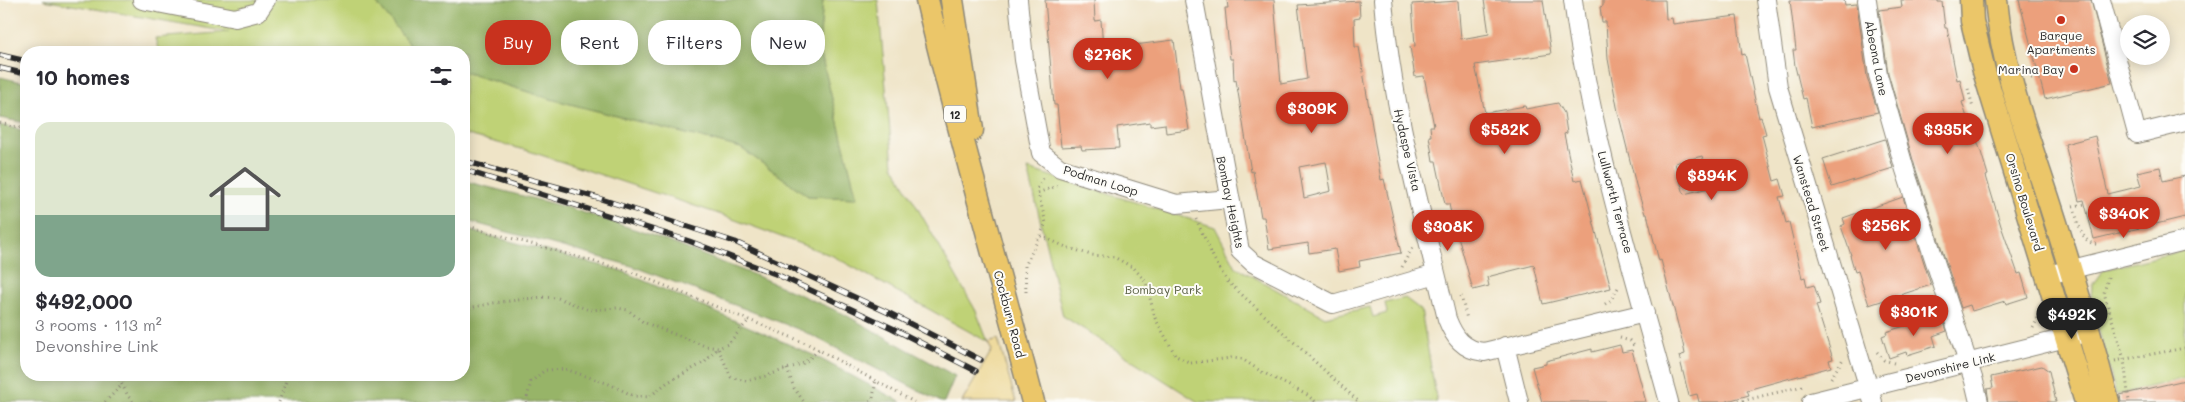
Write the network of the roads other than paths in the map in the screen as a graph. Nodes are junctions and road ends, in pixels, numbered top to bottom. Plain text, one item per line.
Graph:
1 (142, 0) edge
2 (266, 0) edge
3 (927, 0) edge
4 (952, 0) edge
5 (1018, 0) edge
6 (1194, 0) edge
7 (1383, 0) edge
8 (1573, 0) edge
9 (1766, 0) edge
10 (1867, 0) edge
11 (1971, 0) edge
12 (1996, 0) edge
13 (2101, 0) edge
14 (2185, 122) edge
15 (1229, 199) junction
16 (987, 227) junction
17 (2185, 241) edge
18 (2072, 269) junction
19 (1436, 274) junction
20 (2048, 275) junction
21 (1645, 313) junction
22 (2090, 332) junction
23 (2067, 338) junction
24 (1505, 346) junction
25 (1968, 363) junction
26 (1871, 394) edge
27 (1033, 402) edge
28 (1519, 402) edge
29 (1669, 402) edge
30 (1811, 402) edge
31 (1979, 402) edge
32 (2086, 402) edge
33 (2108, 402) edge

1 - 2 street
3 - 16 main road, Cockburn Road / 12
4 - 16 main road, Cockburn Road / 12
5 - 15 street, Podman Loop
6 - 15 street, Bombay Heights
7 - 19 street, Hydaspe Vista
8 - 21 street, Lullworth Terrace
9 - 26 street, Wanstead Street
10 - 25 street, Abeona Lane
11 - 20 main road, Orsino Boulevard
12 - 18 main road, Orsino Boulevard
13 - 14 street
15 - 19 street, Bombay Heights
16 - 27 main road, Cockburn Road / 12
17 - 18 street
18 - 20 street
18 - 22 main road, Orsino Boulevard
19 - 24 street, Hydaspe Vista
20 - 23 main road, Orsino Boulevard
21 - 24 street, Hydaspe Vista
21 - 29 street, Lullworth Terrace
22 - 23 street, Devonshire Link
22 - 33 main road, Orsino Boulevard
23 - 25 street, Devonshire Link
23 - 32 main road, Orsino Boulevard
24 - 28 street
25 - 26 street, Devonshire Link
25 - 31 street, Abeona Lane
26 - 30 street, Devonshire Link

